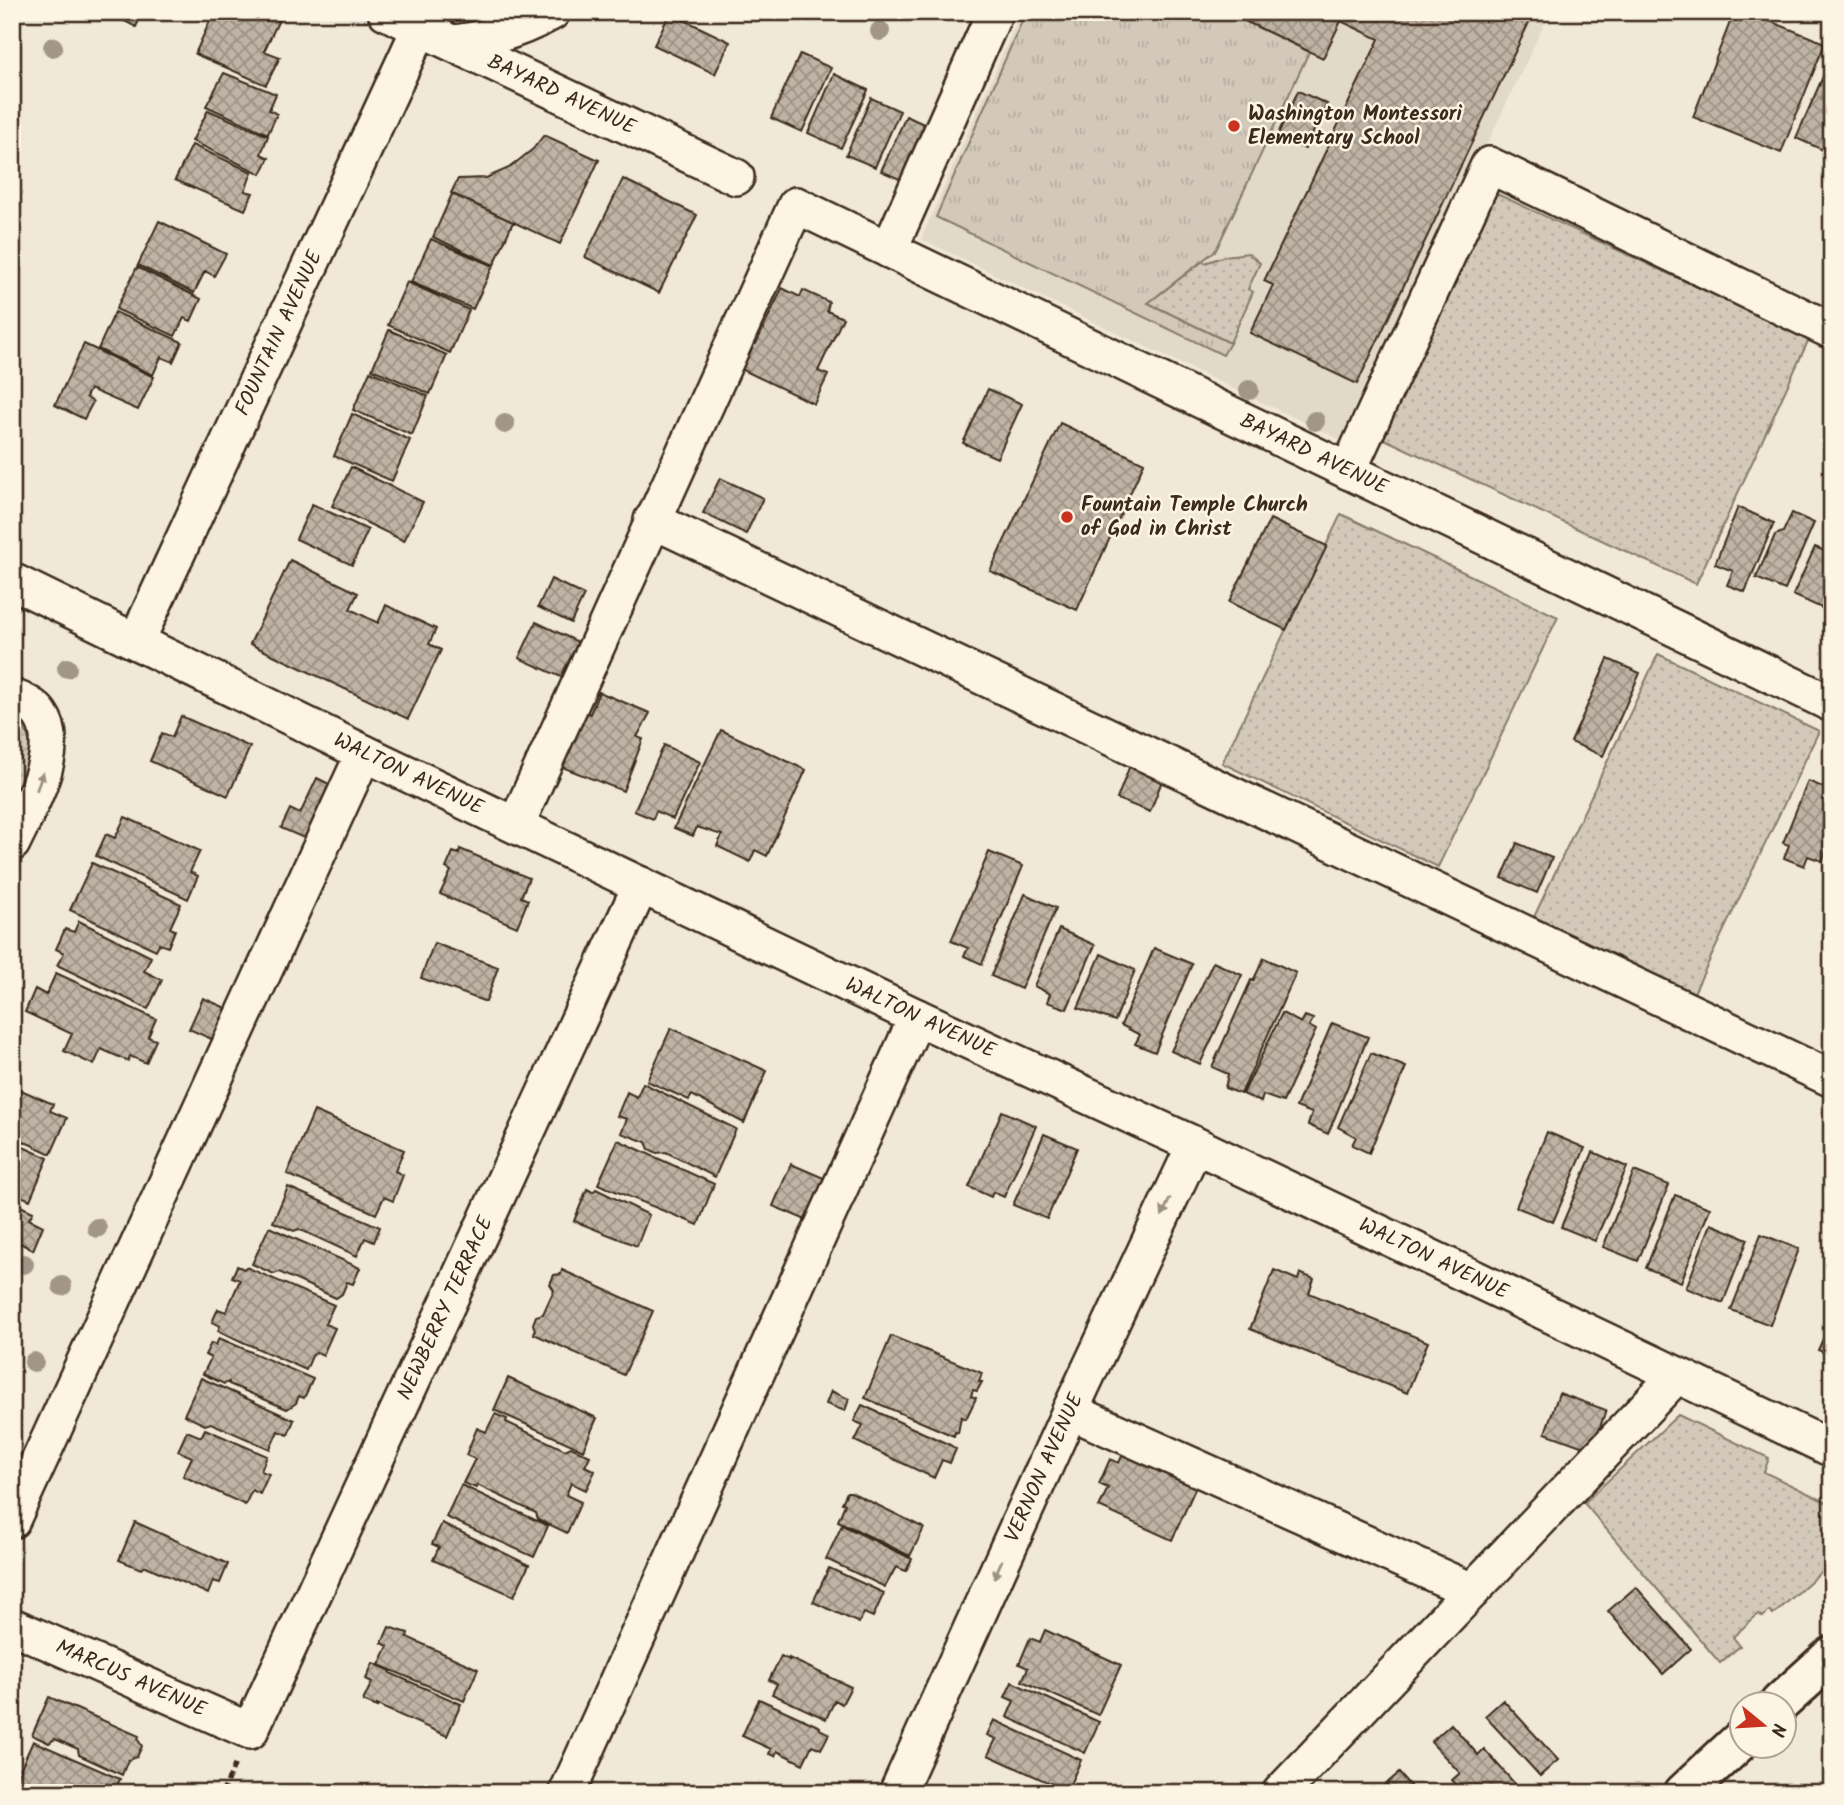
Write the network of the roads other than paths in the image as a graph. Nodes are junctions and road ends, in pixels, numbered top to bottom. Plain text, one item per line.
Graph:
1 (387, 12) edge
2 (552, 12) edge
3 (995, 12) edge
4 (420, 28) junction
5 (454, 43) junction
6 (736, 177) dead end
7 (889, 250) junction
8 (1832, 331) edge
9 (1348, 471) junction
10 (652, 520) junction
11 (12, 581) edge
12 (136, 640) junction
13 (12, 697) edge
14 (1832, 704) edge
15 (364, 753) junction
16 (516, 825) junction
17 (12, 844) edge
18 (641, 885) junction
19 (917, 1017) junction
20 (1832, 1079) edge
21 (1195, 1145) junction
22 (1676, 1376) junction
23 (1070, 1411) junction
24 (1832, 1449) edge
25 (12, 1520) edge
26 (1472, 1591) junction
27 (12, 1626) edge
28 (1832, 1656) edge
29 (1795, 1689) edge
30 (250, 1731) joint
31 (1728, 1752) edge
32 (567, 1793) edge
33 (897, 1793) edge
34 (1280, 1793) edge
35 (1684, 1793) edge

1 - 4 street, BAYARD AVENUE
2 - 5 street
3 - 7 street
4 - 5 street, BAYARD AVENUE
4 - 12 street, FOUNTAIN AVENUE
5 - 6 street, BAYARD AVENUE
7 - 9 street, BAYARD AVENUE
7 - 10 street, BAYARD AVENUE
8 - 9 street
9 - 14 street, BAYARD AVENUE
10 - 16 street
10 - 20 street
11 - 12 street, WALTON AVENUE
12 - 15 street, WALTON AVENUE
17 -> 13 street
15 - 16 street, WALTON AVENUE
15 - 25 street
16 - 18 street, WALTON AVENUE
18 - 19 street, WALTON AVENUE
18 - 30 street, NEWBERRY TERRACE
19 - 21 street, WALTON AVENUE
19 - 32 street
21 - 22 street, WALTON AVENUE
21 -> 23 street, VERNON AVENUE
22 - 24 street, WALTON AVENUE
22 - 26 street
23 - 26 street
23 -> 33 street, VERNON AVENUE
26 - 34 street
27 - 30 street, MARCUS AVENUE
28 - 29 main road
31 - 35 main road

